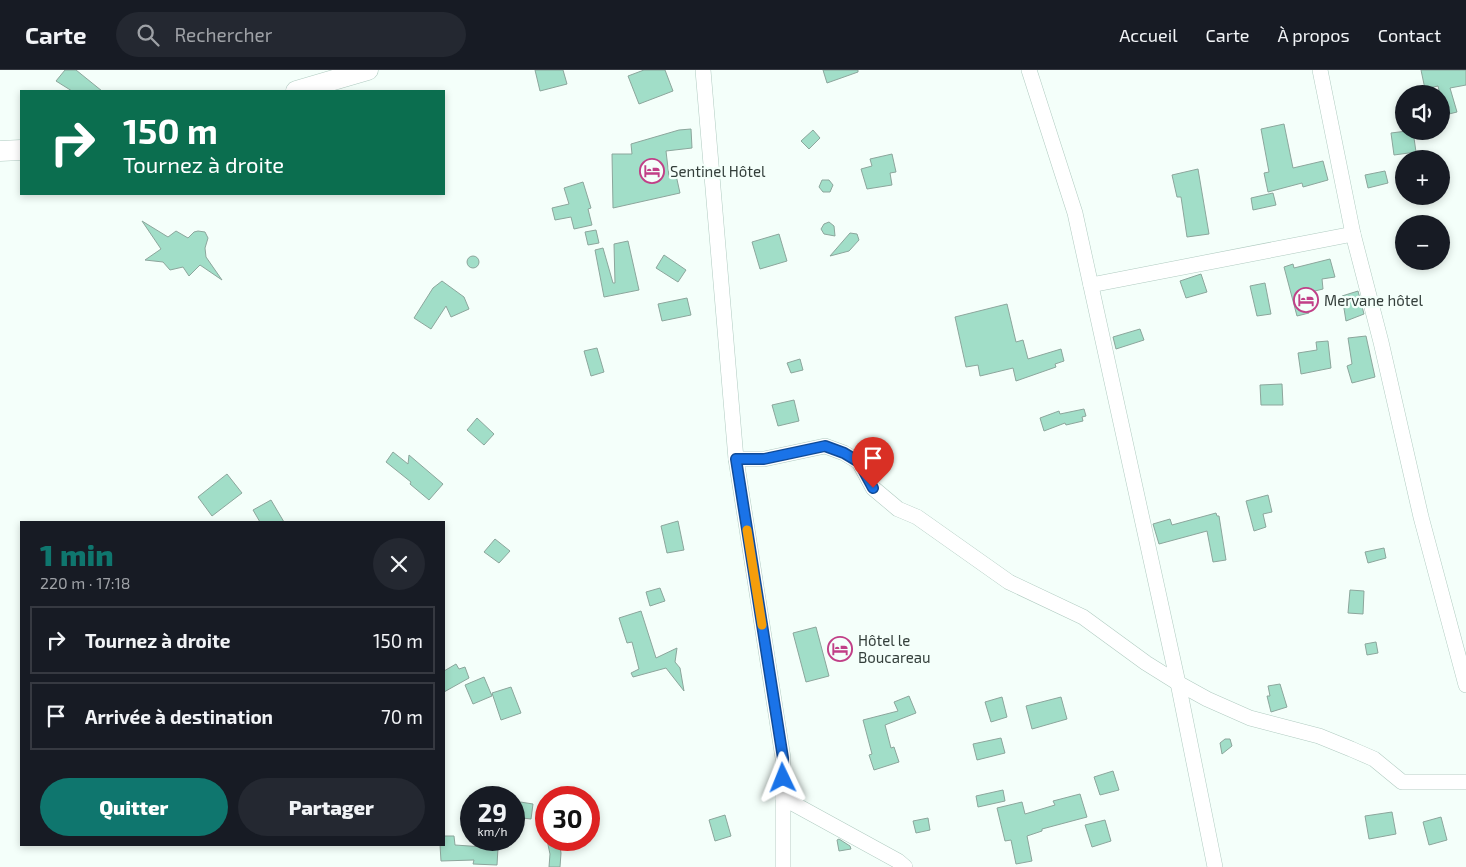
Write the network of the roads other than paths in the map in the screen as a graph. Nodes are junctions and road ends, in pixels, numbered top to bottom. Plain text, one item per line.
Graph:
1 (368, 70) edge
2 (703, 70) edge
3 (1029, 70) edge
4 (1320, 70) edge
5 (299, 90) edge
6 (20, 150) edge
7 (0, 152) edge
8 (1353, 234) junction
9 (1091, 285) junction
10 (736, 459) junction
11 (1178, 684) junction
12 (1466, 685) edge
13 (1466, 782) edge
14 (783, 798) junction
15 (782, 867) edge
16 (905, 867) edge
17 (1215, 867) edge

1 - 5 main road
2 - 10 street
3 - 9 street
4 - 8 street
6 - 7 main road
8 - 9 street
8 - 12 street
9 - 11 street
10 - 11 street
10 - 14 street
11 - 13 street
11 - 17 street
14 - 15 street
14 - 16 street

